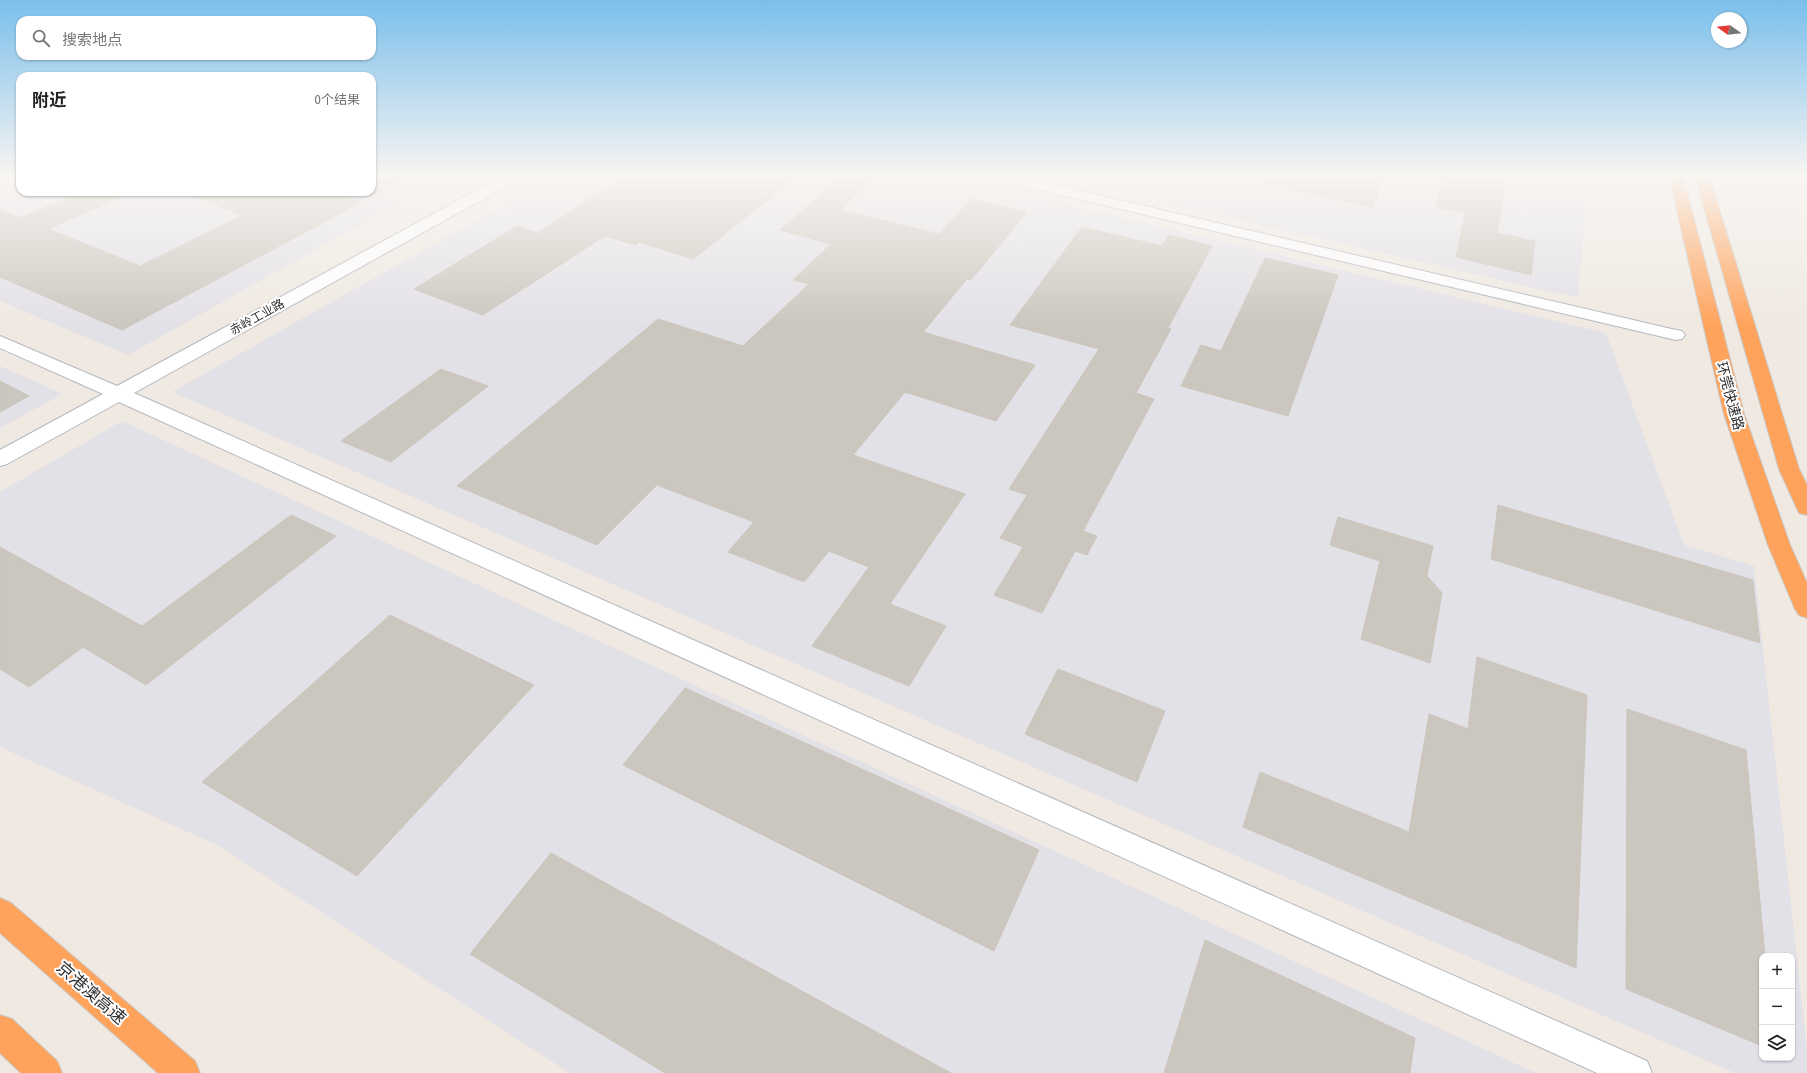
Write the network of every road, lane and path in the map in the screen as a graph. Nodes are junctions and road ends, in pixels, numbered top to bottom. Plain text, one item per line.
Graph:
1 (422, 226) edge
2 (1212, 226) edge
3 (1688, 226) edge
4 (1717, 226) edge
5 (1676, 335) dead end
6 (0, 341) edge
7 (117, 393) junction
8 (0, 459) edge
9 (1807, 508) edge
10 (1807, 609) edge
11 (0, 914) edge
12 (0, 1031) edge
13 (45, 1073) edge
14 (183, 1073) edge
15 (1636, 1073) edge

1 - 7 street, 赤岭工业路
2 - 5 street
3 - 10 highway, 环莞快速路
4 - 9 highway
6 - 7 street
7 - 8 street, 赤岭工业路
7 - 15 street
11 - 14 highway, 京港澳高速
12 - 13 highway

